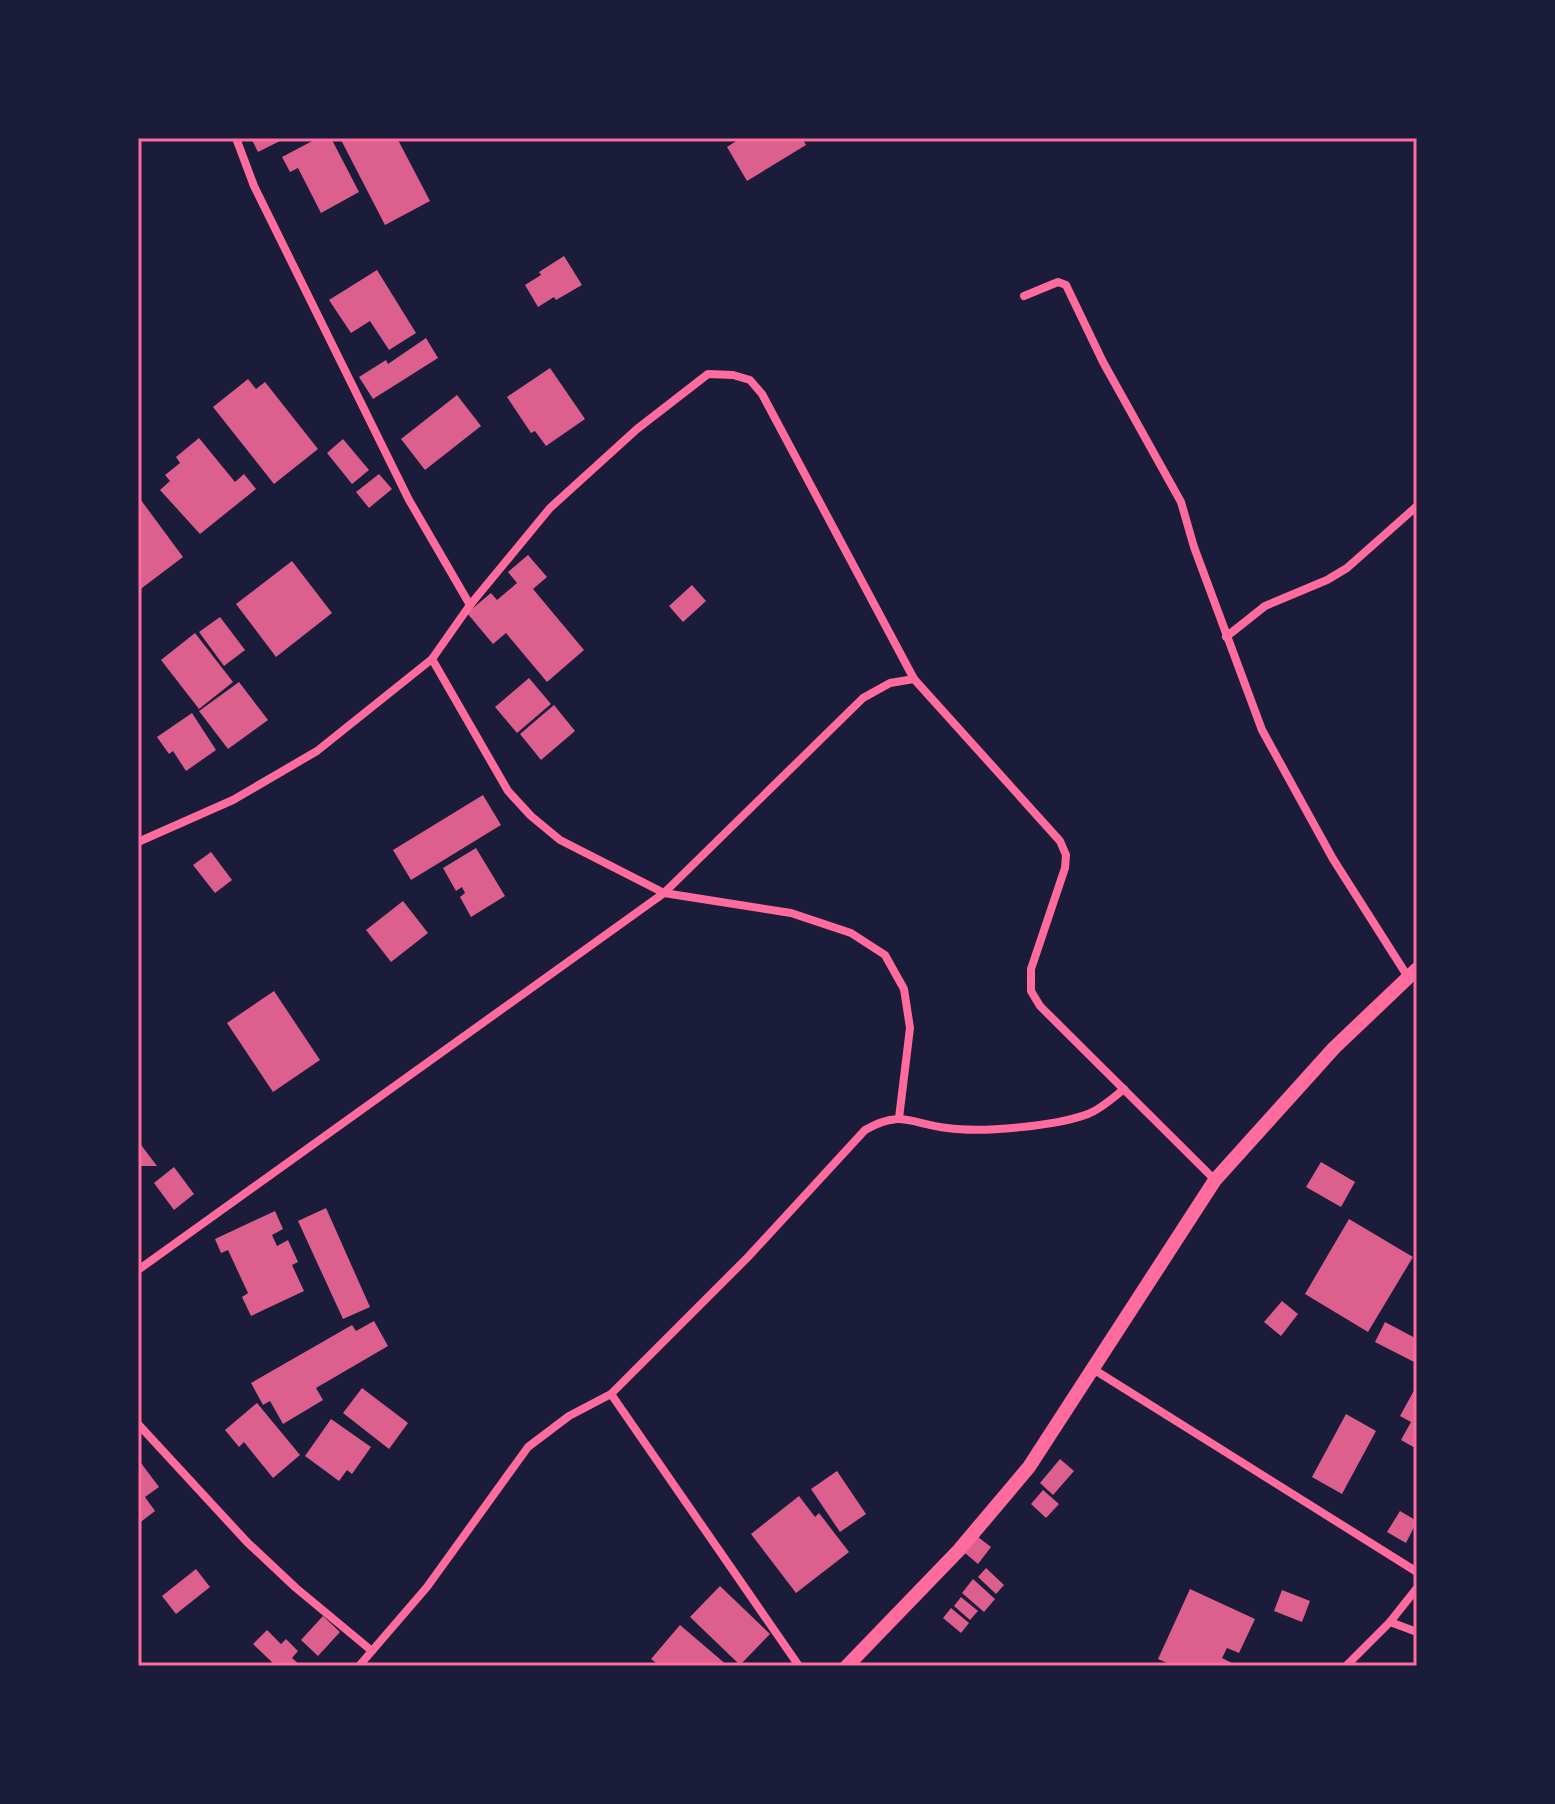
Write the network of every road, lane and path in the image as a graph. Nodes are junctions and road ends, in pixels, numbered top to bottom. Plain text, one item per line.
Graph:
1 (236, 138) edge
2 (1024, 296) dead end
3 (1417, 506) edge
4 (470, 605) junction
5 (1226, 637) junction
6 (432, 659) junction
7 (914, 679) junction
8 (138, 842) edge
9 (664, 893) junction
10 (1413, 973) edge
11 (1124, 1089) junction
12 (899, 1118) junction
13 (1215, 1180) junction
14 (138, 1270) edge
15 (1093, 1369) junction
16 (611, 1394) junction
17 (138, 1424) edge
18 (1417, 1572) edge
19 (1417, 1588) edge
20 (1390, 1622) junction
21 (1417, 1632) edge
22 (372, 1651) junction
23 (359, 1666) edge
24 (799, 1666) edge
25 (847, 1666) edge
26 (1346, 1666) edge

1 - 4 street
2 - 5 street
3 - 5 street
4 - 6 street
4 - 7 street
5 - 10 street
6 - 8 street
6 - 9 street
7 - 9 street
7 - 11 street
9 - 12 street
9 - 14 street
10 - 13 street
11 - 12 street
11 - 13 street
12 - 16 street
13 - 15 street
15 - 18 street
15 - 25 street
16 - 22 street
16 - 24 street
17 - 22 street
19 - 20 street
20 - 21 street
20 - 26 street
22 - 23 street

